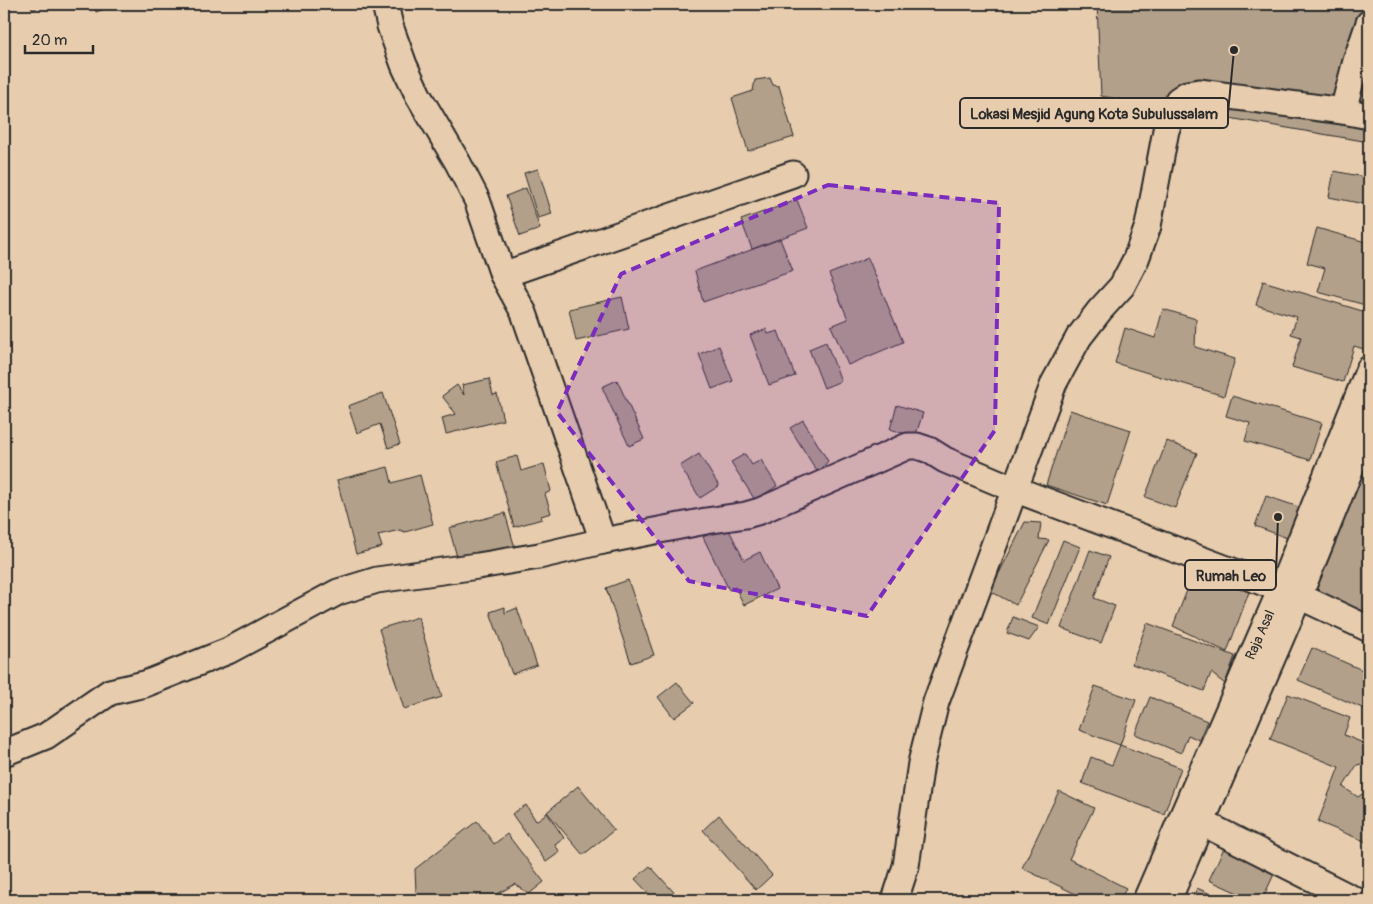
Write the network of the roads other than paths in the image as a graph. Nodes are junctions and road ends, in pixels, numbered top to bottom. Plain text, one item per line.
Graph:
1 (385, 4) edge
2 (1369, 24) edge
3 (1342, 111) junction
4 (1369, 116) edge
5 (793, 174) dead end
6 (503, 275) junction
7 (1369, 368) edge
8 (1369, 423) edge
9 (1014, 489) junction
10 (603, 541) junction
11 (1290, 592) junction
12 (1369, 629) edge
13 (4, 752) edge
14 (1201, 822) junction
15 (895, 900) edge
16 (1146, 900) edge
17 (1168, 900) edge
18 (1355, 900) edge

1 - 6 street
2 - 3 street
3 - 4 street
3 - 9 street
5 - 6 street
6 - 10 street
7 - 11 street, Raja Asal
8 - 11 street, Raja Asal
9 - 10 street
9 - 11 street
9 - 15 street
10 - 13 street
11 - 12 street
11 - 14 street, Raja Asal
11 - 16 street, Raja Asal
14 - 17 street, Raja Asal
14 - 18 street

